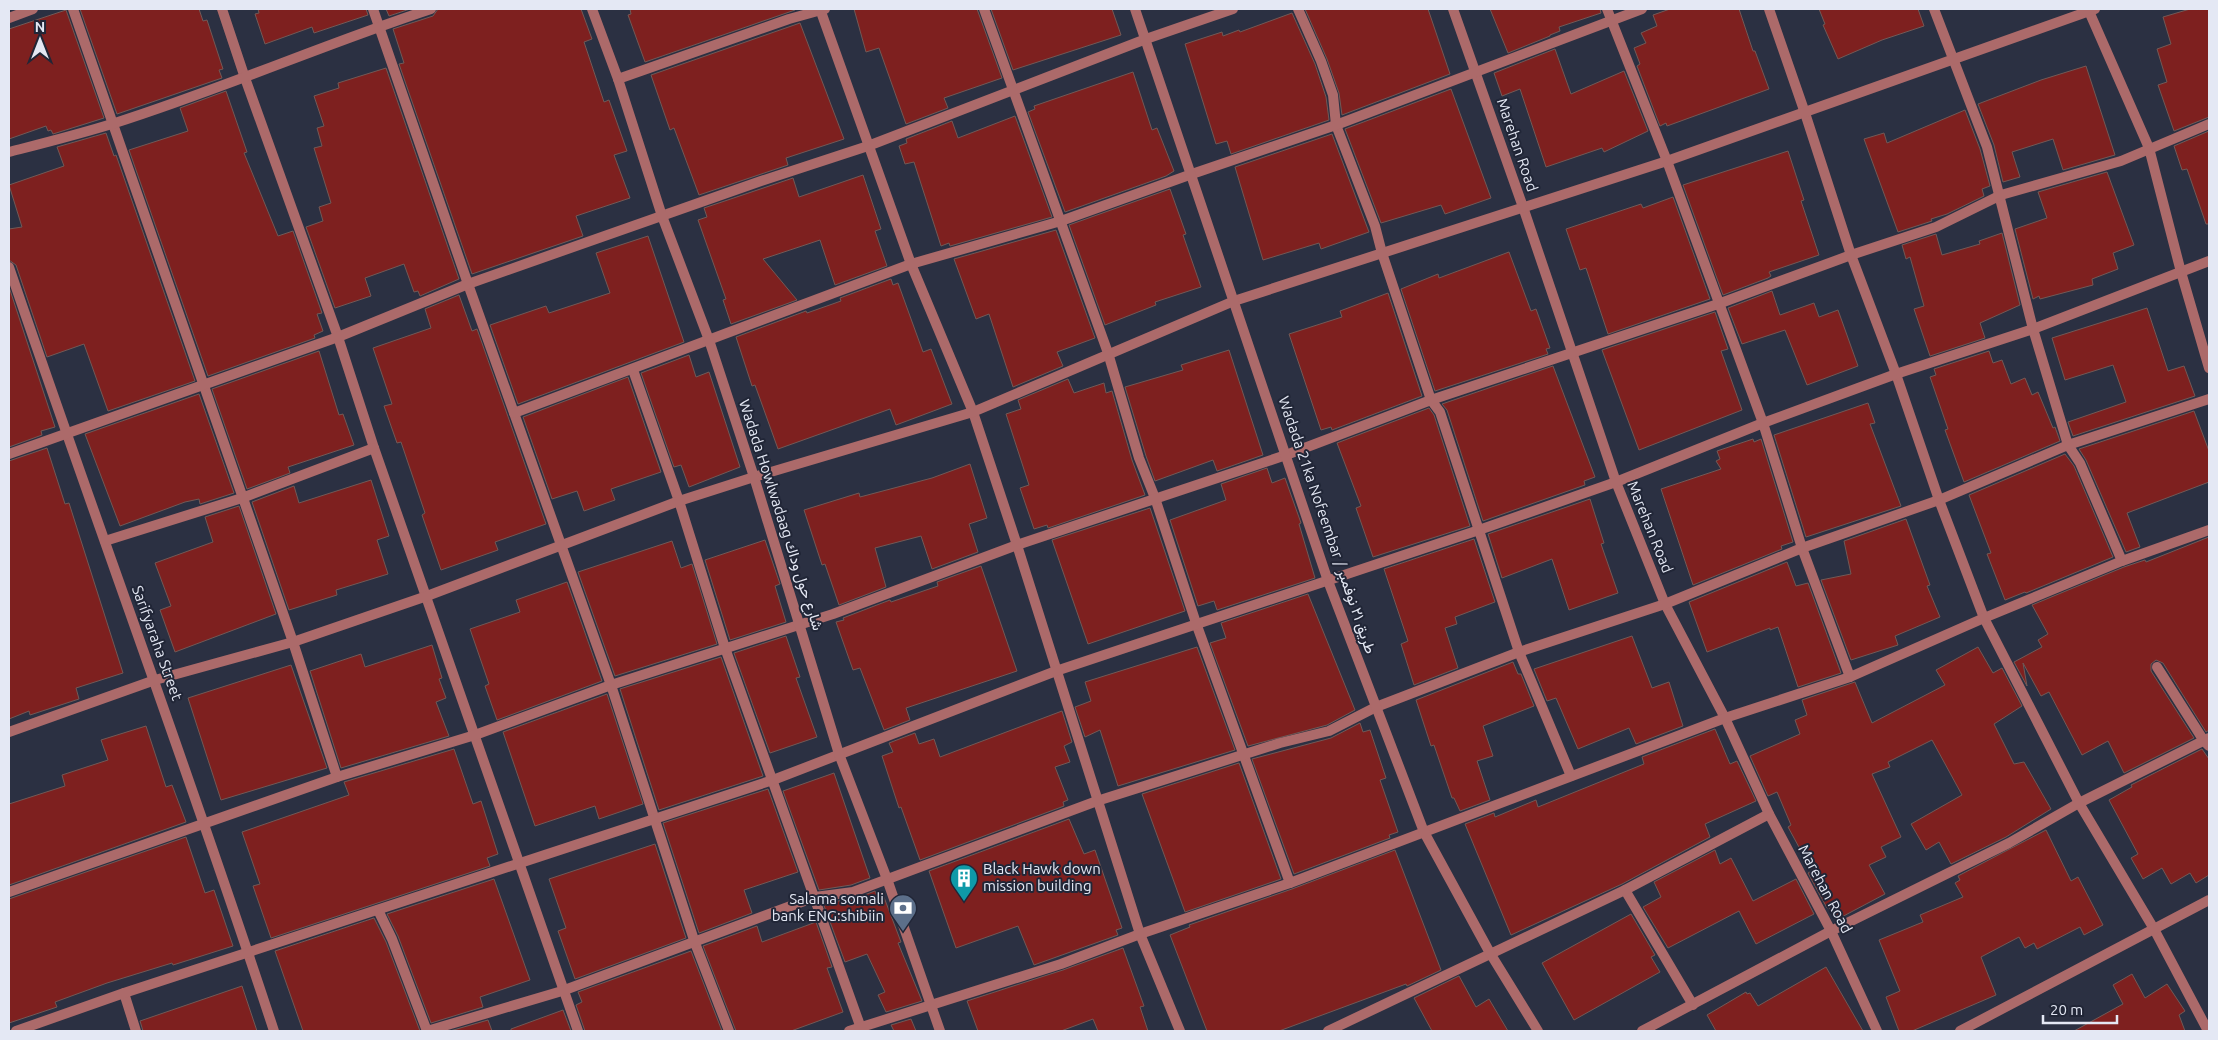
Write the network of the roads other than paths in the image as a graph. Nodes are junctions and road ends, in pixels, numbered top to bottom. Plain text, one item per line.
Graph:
1 (33, 9) edge
2 (73, 9) edge
3 (222, 9) edge
4 (373, 9) edge
5 (431, 9) edge
6 (592, 9) edge
7 (822, 9) edge
8 (984, 9) edge
9 (1135, 9) edge
10 (1233, 9) edge
11 (1298, 9) edge
12 (1453, 9) edge
13 (1607, 9) edge
14 (1642, 9) edge
15 (1769, 9) edge
16 (1934, 9) edge
17 (2091, 9) edge
18 (9, 18) edge
19 (1610, 20) junction
20 (380, 26) junction
21 (1146, 39) junction
22 (1954, 58) junction
23 (1476, 72) junction
24 (244, 78) junction
25 (618, 79) junction
26 (1015, 90) junction
27 (1805, 113) junction
28 (114, 123) junction
29 (2209, 124) edge
30 (1336, 126) junction
31 (868, 146) junction
32 (2149, 148) junction
33 (9, 152) edge
34 (1667, 161) junction
35 (1192, 174) junction
36 (2001, 196) junction
37 (1523, 207) junction
38 (662, 216) junction
39 (1061, 221) junction
40 (1382, 253) junction
41 (1851, 255) junction
42 (2209, 261) edge
43 (911, 264) junction
44 (9, 267) edge
45 (2181, 272) junction
46 (468, 284) junction
47 (1234, 301) junction
48 (1718, 304) junction
49 (2033, 329) junction
50 (338, 337) junction
51 (709, 340) junction
52 (1108, 354) junction
53 (1572, 354) junction
54 (2209, 368) edge
55 (633, 370) junction
56 (1896, 374) junction
57 (203, 385) junction
58 (2209, 399) edge
59 (1431, 400) junction
60 (973, 412) junction
61 (514, 413) junction
62 (1762, 424) junction
63 (66, 434) junction
64 (2068, 445) junction
65 (374, 448) junction
66 (9, 454) edge
67 (1286, 455) junction
68 (754, 477) junction
69 (1616, 482) junction
70 (242, 498) junction
71 (1155, 498) junction
72 (1939, 500) junction
73 (679, 501) junction
74 (1479, 530) junction
75 (2209, 530) edge
76 (105, 541) junction
77 (1017, 545) junction
78 (561, 546) junction
79 (1802, 548) junction
80 (2122, 561) junction
81 (1328, 581) junction
82 (426, 596) junction
83 (1665, 604) junction
84 (1984, 618) junction
85 (1196, 623) junction
86 (800, 625) junction
87 (293, 642) junction
88 (725, 648) junction
89 (1519, 652) junction
90 (2157, 667) dead end
91 (1056, 671) junction
92 (1850, 677) junction
93 (155, 680) junction
94 (612, 686) junction
95 (1376, 707) junction
96 (1726, 718) junction
97 (9, 732) edge
98 (475, 735) junction
99 (2207, 742) edge
100 (839, 754) junction
101 (1244, 755) junction
102 (1572, 776) junction
103 (337, 777) junction
104 (773, 780) junction
105 (1097, 801) junction
106 (2079, 802) junction
107 (1769, 814) junction
108 (654, 820) junction
109 (204, 824) junction
110 (1424, 832) junction
111 (520, 862) junction
112 (887, 880) junction
113 (1290, 883) junction
114 (1625, 890) junction
115 (9, 892) edge
116 (815, 898) junction
117 (2209, 900) edge
118 (378, 910) junction
119 (2154, 929) junction
120 (1831, 931) junction
121 (1140, 934) junction
122 (695, 943) junction
123 (248, 953) junction
124 (1490, 953) junction
125 (562, 991) junction
126 (124, 993) junction
127 (931, 1005) junction
128 (1692, 1005) junction
129 (861, 1029) edge
130 (16, 1031) edge
131 (136, 1031) edge
132 (274, 1031) edge
133 (427, 1031) edge
134 (578, 1031) edge
135 (729, 1031) edge
136 (849, 1031) edge
137 (940, 1031) edge
138 (1180, 1031) edge
139 (1328, 1031) edge
140 (1538, 1031) edge
141 (1642, 1031) edge
142 (1877, 1031) edge
143 (1960, 1031) edge
144 (2208, 1031) edge

1 - 18 street
2 - 28 street
3 - 24 street
4 - 20 street
5 - 20 street
6 - 25 street, Wadada Howlwadaag شارع حول وداك
7 - 25 street
7 - 31 street
8 - 26 street
9 - 21 street, Wadada 21ka Nofeembar / طريق ٢١ نوفمبر
10 - 21 street
11 - 30 street
12 - 23 street, Marehan Road
13 - 19 street
14 - 19 street
15 - 27 street
16 - 22 street
17 - 22 street
17 - 32 street
19 - 23 street
19 - 34 street
20 - 24 street
20 - 46 street
21 - 26 street
21 - 35 street, Wadada 21ka Nofeembar / طريق ٢١ نوفمبر
22 - 27 street
22 - 36 street
23 - 30 street
23 - 37 street, Marehan Road
24 - 28 street
24 - 50 street
25 - 38 street, Wadada Howlwadaag شارع حول وداك
26 - 31 street
26 - 39 street
27 - 34 street
27 - 41 street
28 - 33 street
28 - 57 street
29 - 32 street
30 - 35 street
30 - 40 street
31 - 38 street
31 - 43 street
32 - 36 street
32 - 45 street
34 - 37 street
34 - 48 street
35 - 39 street
35 - 47 street, Wadada 21ka Nofeembar / طريق ٢١ نوفمبر
36 - 41 street
36 - 49 street
37 - 40 street
37 - 53 street, Marehan Road
38 - 46 street
38 - 51 street, Wadada Howlwadaag شارع حول وداك
39 - 43 street
39 - 52 street
40 - 47 street
40 - 59 street
41 - 48 street
41 - 56 street
42 - 45 street
43 - 51 street
43 - 60 street
44 - 63 street, Sarifyaraha Street
45 - 49 street
45 - 54 street
46 - 50 street
46 - 61 street
47 - 52 street
47 - 67 street, Wadada 21ka Nofeembar / طريق ٢١ نوفمبر
48 - 53 street
48 - 62 street
49 - 56 street
49 - 64 street
50 - 57 street
50 - 65 street
51 - 55 street
51 - 68 street, Wadada Howlwadaag شارع حول وداك
52 - 60 street
52 - 71 street
53 - 59 street
53 - 69 street, Marehan Road
55 - 61 street
55 - 73 street
56 - 62 street
56 - 72 street
57 - 63 street
57 - 70 street
58 - 64 street
59 - 67 street
59 - 74 street
60 - 68 street
60 - 77 street
61 - 78 street
62 - 69 street
62 - 79 street
63 - 66 street
63 - 76 street, Sarifyaraha Street
64 - 72 street
64 - 80 street
65 - 70 street
65 - 82 street
67 - 71 street
67 - 81 street, Wadada 21ka Nofeembar / طريق ٢١ نوفمبر
68 - 73 street
68 - 86 street, Wadada Howlwadaag شارع حول وداك
69 - 74 street
69 - 83 street, Marehan Road
70 - 76 street
70 - 87 street
71 - 77 street
71 - 85 street
72 - 79 street
72 - 84 street
73 - 78 street
73 - 88 street
74 - 81 street
74 - 89 street
75 - 80 street
76 - 93 street, Sarifyaraha Street
77 - 86 street
77 - 91 street
78 - 82 street
78 - 94 street
79 - 83 street
79 - 92 street
80 - 84 street
81 - 85 street
81 - 95 street, Wadada 21ka Nofeembar / طريق ٢١ نوفمبر
82 - 87 street
82 - 98 street
83 - 89 street
83 - 96 street, Marehan Road
84 - 92 street
84 - 106 street
85 - 91 street
85 - 101 street
86 - 88 street
86 - 100 street, Wadada Howlwadaag شارع حول وداك
87 - 93 street
87 - 103 street
88 - 94 street
88 - 104 street
89 - 95 street
89 - 102 street
90 - 99 street
91 - 100 street
91 - 105 street
92 - 96 street
93 - 97 street
93 - 109 street, Sarifyaraha Street
94 - 98 street
94 - 108 street
95 - 101 street
95 - 110 street, Wadada 21ka Nofeembar / طريق ٢١ نوفمبر
96 - 102 street
96 - 107 street, Marehan Road
98 - 103 street
98 - 111 street
99 - 106 street
100 - 104 street
100 - 112 street, Wadada Howlwadaag شارع حول وداك
101 - 105 street
101 - 113 street
102 - 110 street
103 - 109 street
104 - 108 street
104 - 116 street
105 - 112 street
105 - 121 street
106 - 119 street
106 - 120 street
107 - 114 street
107 - 120 street, Marehan Road
108 - 111 street
108 - 122 street
109 - 115 street
109 - 123 street, Sarifyaraha Street
110 - 113 street
110 - 124 street, Wadada 21ka Nofeembar / طريق ٢١ نوفمبر
111 - 118 street
111 - 125 street
112 - 116 street
112 - 127 street, Wadada Howlwadaag شارع حول وداك
113 - 121 street
114 - 124 street
114 - 128 street
116 - 122 street
116 - 129 street
117 - 119 street
118 - 123 street
118 - 133 street
119 - 143 street
119 - 144 street
120 - 128 street
120 - 142 street, Marehan Road
121 - 127 street
121 - 138 street
122 - 125 street
122 - 135 street
123 - 126 street
123 - 132 street, Sarifyaraha Street
124 - 139 street
124 - 140 street, Wadada 21ka Nofeembar / طريق ٢١ نوفمبر
125 - 133 street
125 - 134 street
126 - 130 street
126 - 131 street
127 - 129 street
127 - 137 street, Wadada Howlwadaag شارع حول وداك
128 - 141 street
129 - 136 street

